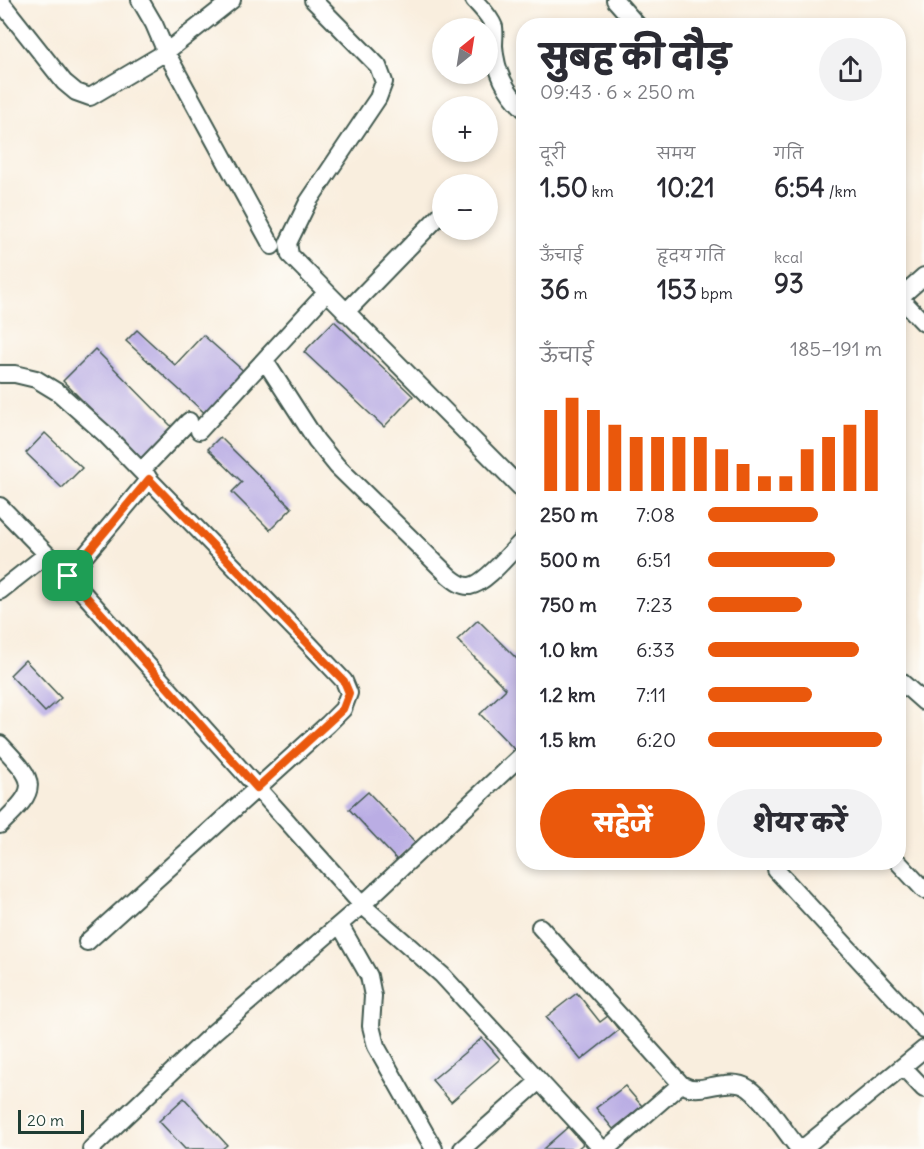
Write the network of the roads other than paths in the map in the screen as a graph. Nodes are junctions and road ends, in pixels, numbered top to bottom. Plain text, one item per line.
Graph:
1 (140, 0) edge
2 (232, 0) edge
3 (313, 0) edge
4 (474, 0) edge
5 (615, 0) edge
6 (3, 11) edge
7 (631, 18) edge
8 (166, 52) junction
9 (516, 100) edge
10 (432, 223) edge
11 (272, 246) dead end
12 (924, 276) edge
13 (326, 293) junction
14 (906, 293) edge
15 (906, 306) edge
16 (345, 313) junction
17 (924, 323) edge
18 (265, 361) junction
19 (0, 374) edge
20 (149, 479) junction
21 (516, 483) edge
22 (0, 506) edge
23 (516, 547) edge
24 (46, 554) junction
25 (68, 576) junction
26 (0, 591) edge
27 (906, 686) edge
28 (924, 702) edge
29 (0, 744) edge
30 (516, 761) edge
31 (257, 788) junction
32 (0, 825) edge
33 (776, 870) dead end
34 (905, 870) edge
35 (924, 890) edge
36 (362, 905) junction
37 (340, 925) junction
38 (540, 927) dead end
39 (87, 942) dead end
40 (924, 1030) edge
41 (924, 1049) edge
42 (903, 1067) junction
43 (539, 1081) junction
44 (681, 1084) junction
45 (924, 1089) edge
46 (91, 1149) edge
47 (434, 1149) edge
48 (462, 1149) edge
49 (604, 1149) edge
50 (801, 1149) edge

1 - 8 street
2 - 8 street
3 - 13 street
4 - 9 street
5 - 7 street
6 - 8 street
8 - 11 street
10 - 16 street
12 - 14 street
13 - 16 street
13 - 18 street
15 - 17 street
16 - 21 street
18 - 20 street
18 - 23 street
19 - 20 street
20 - 25 street
20 - 31 street
22 - 24 street
24 - 25 street
24 - 26 street
25 - 31 street
27 - 28 street
29 - 32 street
30 - 36 street
31 - 36 street
31 - 39 street
33 - 40 street
34 - 35 street
36 - 37 street
36 - 43 street
37 - 46 street
37 - 47 street
38 - 44 street
41 - 42 street
42 - 45 street
42 - 50 street
43 - 48 street
43 - 49 street
44 - 49 street
44 - 50 street

